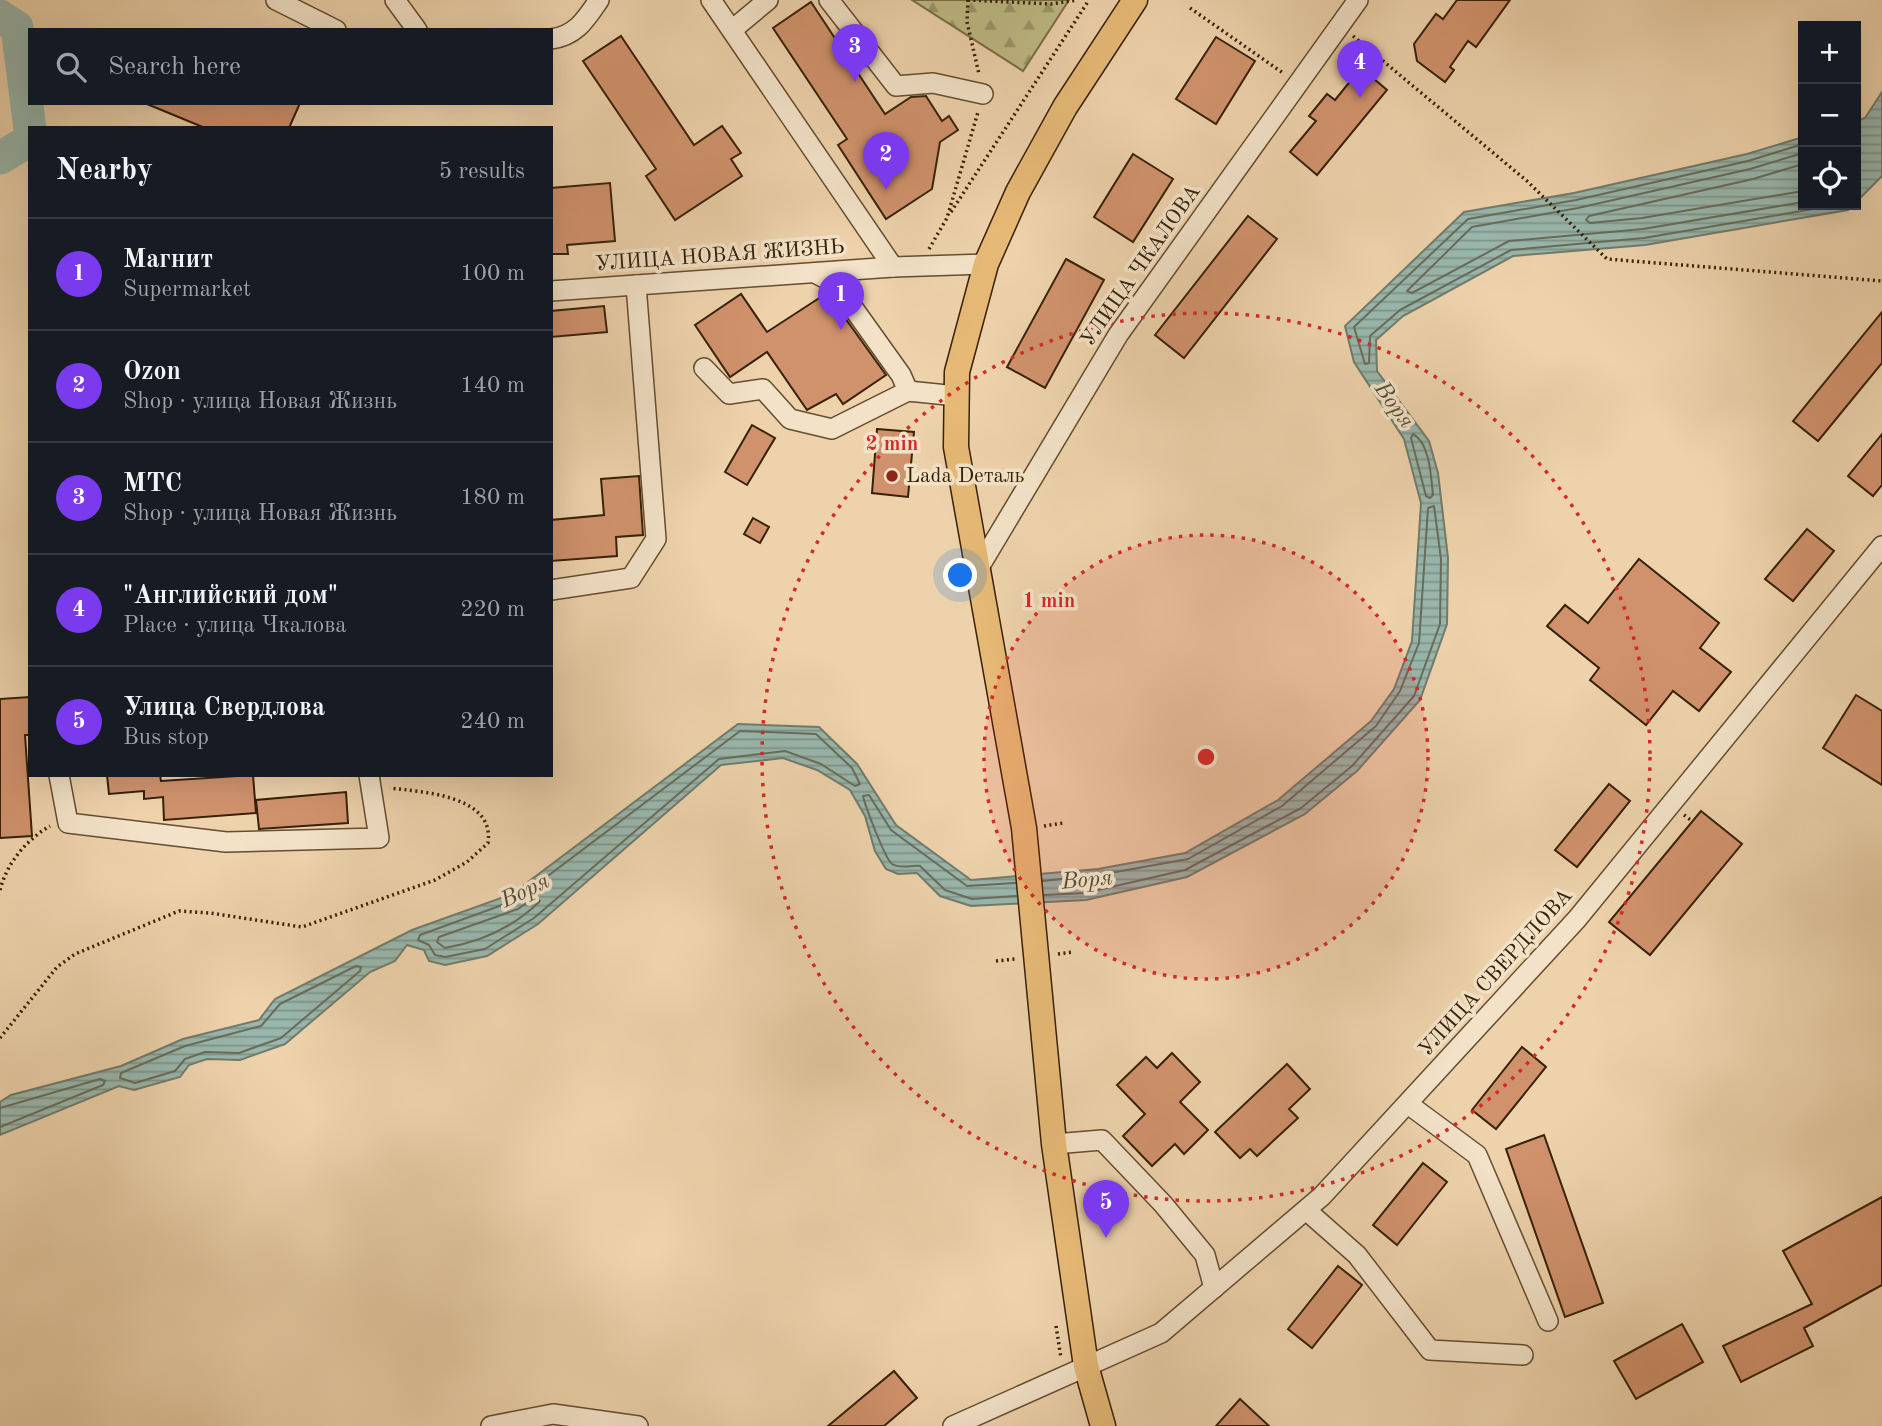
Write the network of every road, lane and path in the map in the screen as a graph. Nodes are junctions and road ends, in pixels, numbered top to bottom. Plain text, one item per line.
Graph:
1 (276, 0) edge
2 (395, 0) edge
3 (599, 0) edge
4 (710, 0) edge
5 (768, 0) edge
6 (829, 0) edge
7 (968, 0) edge
8 (1077, 0) edge
9 (1089, 0) edge
10 (1135, 0) edge
11 (1358, 0) edge
12 (1190, 8) dead end
13 (1341, 25) junction
14 (332, 28) edge
15 (416, 28) edge
16 (732, 30) junction
17 (553, 38) edge
18 (1299, 84) junction
19 (983, 94) junction
20 (947, 218) junction
21 (986, 264) junction
22 (920, 266) junction
23 (893, 267) junction
24 (815, 272) junction
25 (1882, 281) edge
26 (636, 285) junction
27 (553, 291) edge
28 (705, 368) dead end
29 (908, 391) junction
30 (957, 396) junction
31 (1882, 546) edge
32 (978, 569) junction
33 (553, 590) edge
34 (59, 777) edge
35 (370, 780) edge
36 (68, 824) junction
37 (0, 890) edge
38 (0, 1038) edge
39 (1408, 1104) junction
40 (1054, 1144) junction
41 (1306, 1210) junction
42 (1214, 1288) junction
43 (1548, 1321) dead end
44 (1056, 1326) dead end
45 (1524, 1355) dead end
46 (1075, 1371) junction
47 (491, 1426) edge
48 (638, 1426) edge
49 (953, 1426) edge
50 (1103, 1426) edge

1 - 14 street
2 - 15 street
3 - 17 street
4 - 16 street, УЛИЦА НОВАЯ ЖИЗНЬ
5 - 16 street
6 - 19 street
7 - 8 path
7 - 19 path
9 - 20 path
10 - 21 main road
11 - 13 street, УЛИЦА ЧКАЛОВА
12 - 18 path
13 - 18 street, УЛИЦА ЧКАЛОВА
13 - 25 path
16 - 23 street, УЛИЦА НОВАЯ ЖИЗНЬ
18 - 32 street, УЛИЦА ЧКАЛОВА
19 - 20 path
20 - 22 path
21 - 22 street, УЛИЦА НОВАЯ ЖИЗНЬ
21 - 30 main road
22 - 23 street, УЛИЦА НОВАЯ ЖИЗНЬ
23 - 24 street, УЛИЦА НОВАЯ ЖИЗНЬ
24 - 26 street, УЛИЦА НОВАЯ ЖИЗНЬ
24 - 29 street
26 - 27 street, УЛИЦА НОВАЯ ЖИЗНЬ
26 - 33 street
28 - 29 street
29 - 30 street
30 - 32 main road
31 - 39 street, УЛИЦА СВЕРДЛОВА
32 - 40 main road
34 - 36 street
35 - 36 street
35 - 38 path
36 - 37 path
39 - 41 street, УЛИЦА СВЕРДЛОВА
39 - 43 street
40 - 42 street
40 - 46 main road
41 - 42 street, УЛИЦА СВЕРДЛОВА
41 - 45 street
42 - 46 street, УЛИЦА СВЕРДЛОВА
44 - 46 path
46 - 49 street, УЛИЦА СВЕРДЛОВА
46 - 50 main road
47 - 48 street

